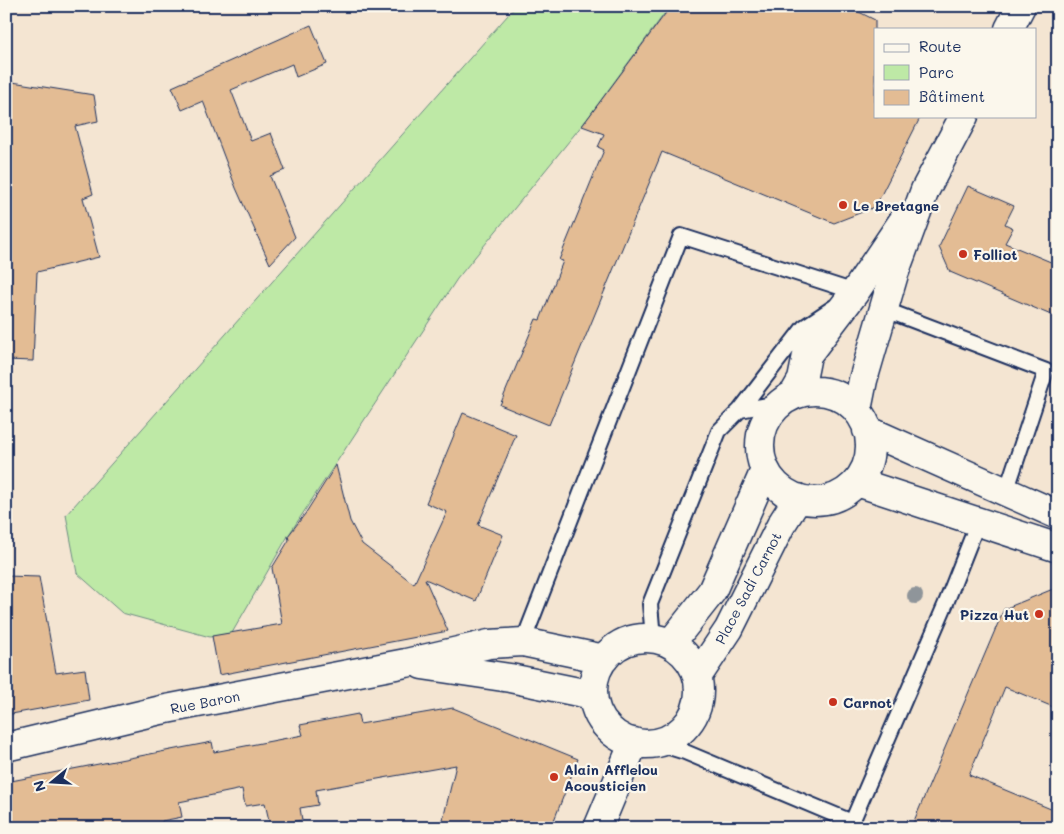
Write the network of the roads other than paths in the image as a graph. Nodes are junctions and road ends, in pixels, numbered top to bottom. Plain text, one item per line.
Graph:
1 (1021, 6) edge
2 (1010, 28) edge
3 (963, 118) edge
4 (887, 265) junction
5 (855, 292) junction
6 (886, 310) junction
7 (786, 399) junction
8 (740, 410) junction
9 (862, 420) junction
10 (765, 470) junction
11 (856, 482) junction
12 (1006, 492) junction
13 (798, 498) junction
14 (1058, 515) edge
15 (978, 522) junction
16 (1058, 548) edge
17 (662, 641) junction
18 (523, 642) junction
19 (604, 658) junction
20 (406, 663) junction
21 (698, 677) junction
22 (593, 695) junction
23 (645, 743) junction
24 (6, 747) edge
25 (598, 828) edge

1 - 2 main road
3 - 4 main road
4 - 5 main road
4 - 6 main road
5 - 7 main road
5 - 8 lane
5 - 18 lane
6 - 9 main road
6 - 12 lane
7 - 8 lane
7 - 9 main road
7 - 10 main road
8 - 17 lane
9 - 11 main road
9 - 12 main road
10 - 13 main road
10 - 17 main road
11 - 13 main road
11 - 15 main road
12 - 14 main road
13 - 21 main road, Place Sadi Carnot
15 - 16 main road
15 - 23 lane
17 - 19 main road
17 - 21 main road
18 - 19 main road, Rue Baron
18 - 20 main road, Rue Baron
19 - 22 main road
20 - 22 main road, Rue Baron
20 - 24 main road, Rue Baron
21 - 23 main road
22 - 23 main road
23 - 25 main road

